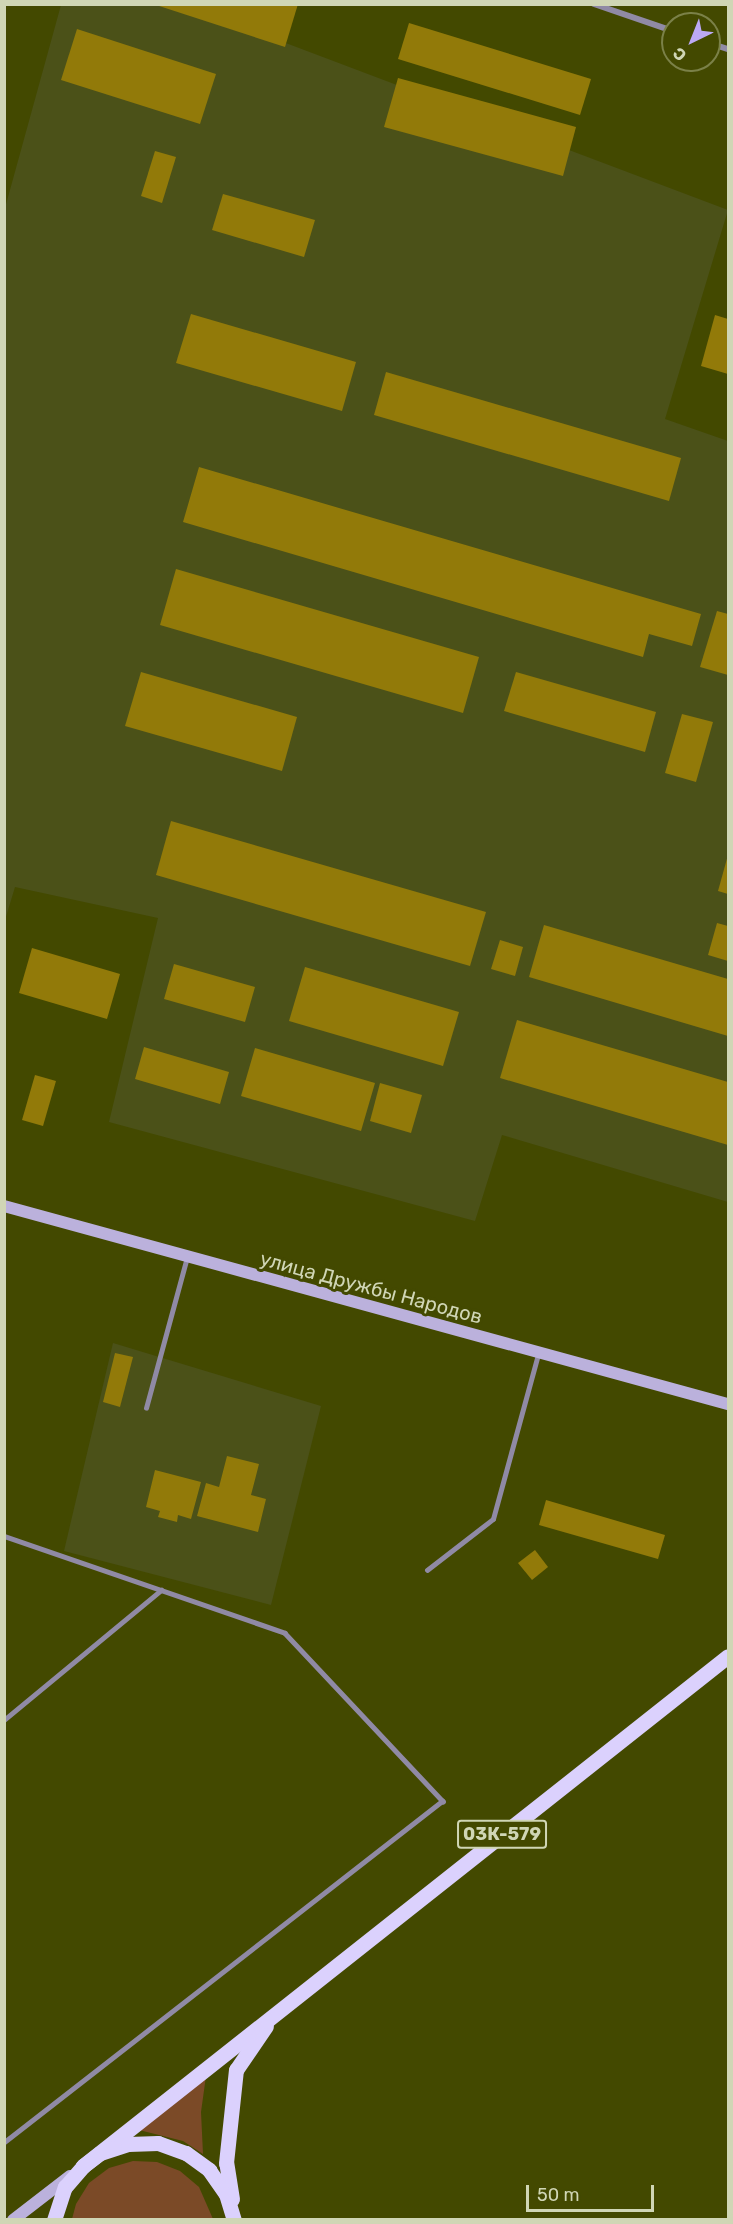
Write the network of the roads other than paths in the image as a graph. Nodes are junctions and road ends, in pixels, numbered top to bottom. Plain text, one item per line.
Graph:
1 (594, 4) edge
2 (661, 27) edge
3 (4, 1206) edge
4 (187, 1257) junction
5 (538, 1354) junction
6 (729, 1404) edge
7 (146, 1408) dead end
8 (4, 1536) edge
9 (427, 1570) dead end
10 (161, 1590) junction
11 (729, 1656) edge
12 (4, 1720) edge
13 (276, 2011) junction
14 (4, 2143) edge
15 (83, 2166) junction
16 (13, 2220) edge
17 (54, 2220) edge
18 (234, 2220) edge

1 - 2 street
3 - 4 street, улица Дружбы Народов
4 - 5 street, улица Дружбы Народов
4 - 7 lane
5 - 6 street, улица Дружбы Народов
5 - 9 lane
8 - 10 lane
10 - 12 lane
10 - 14 lane
11 - 13 main road, 03К-579
13 - 15 main road, 03К-579
13 - 18 main road, 03К-579
15 - 16 street
15 - 17 main road, 03К-579
15 - 18 main road, 03К-579

